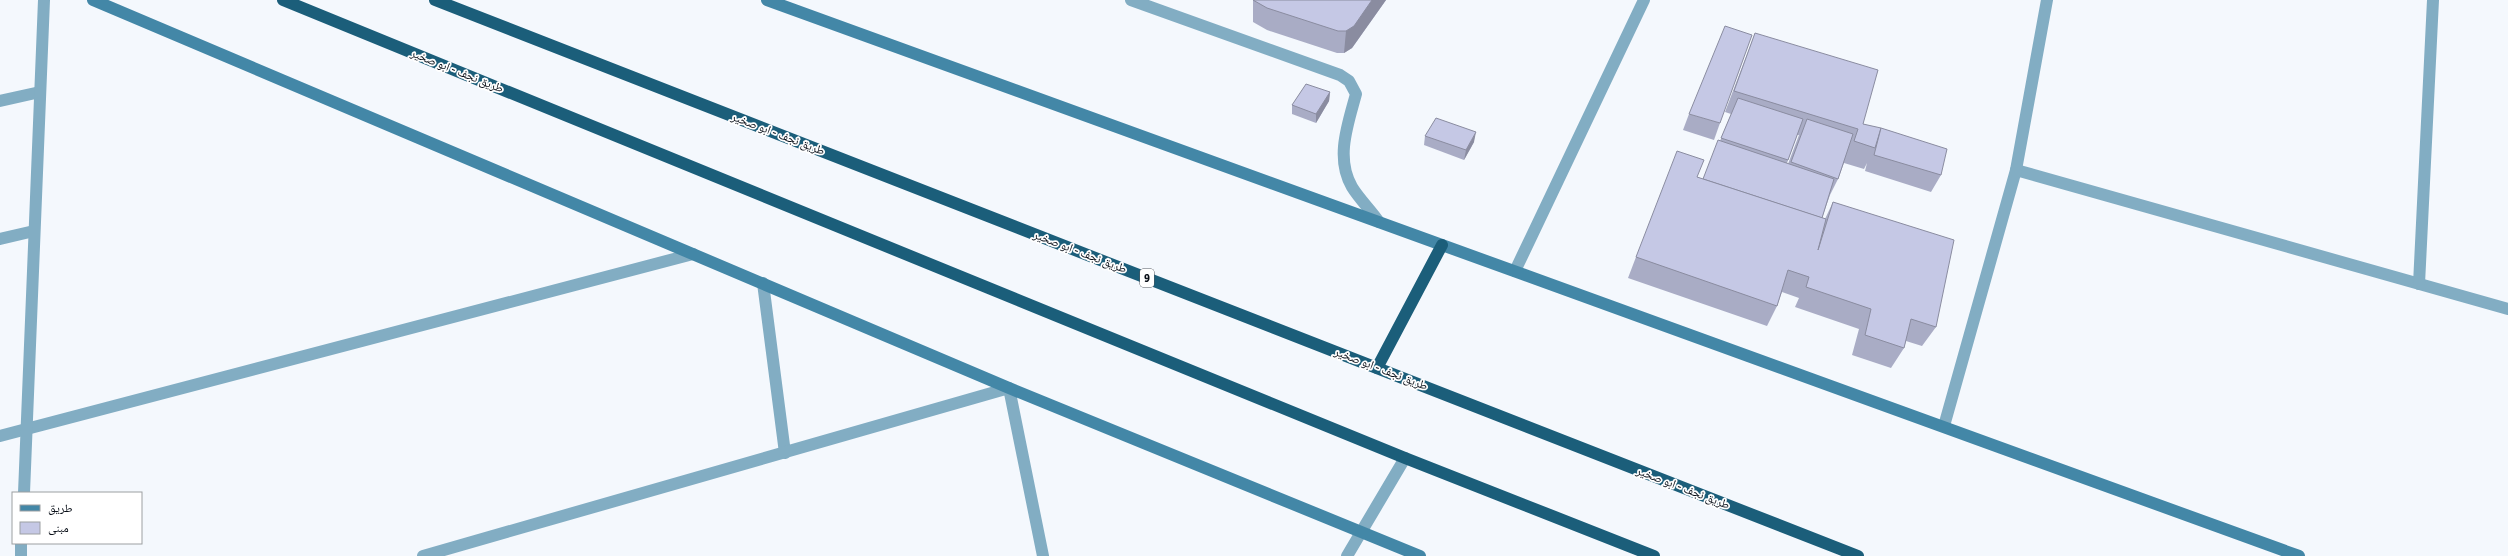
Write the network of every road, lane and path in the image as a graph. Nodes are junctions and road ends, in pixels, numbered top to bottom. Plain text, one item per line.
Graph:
1 (44, 0) edge
2 (93, 0) edge
3 (283, 0) edge
4 (435, 0) edge
5 (767, 0) edge
6 (1131, 0) edge
7 (1644, 0) edge
8 (2047, 0) edge
9 (2433, 0) edge
10 (40, 92) junction
11 (0, 101) edge
12 (2016, 170) junction
13 (1379, 222) junction
14 (34, 231) junction
15 (0, 239) edge
16 (1442, 245) junction
17 (693, 254) junction
18 (1514, 271) junction
19 (763, 283) junction
20 (2419, 284) junction
21 (2508, 309) edge
22 (1378, 368) junction
23 (1009, 388) junction
24 (1944, 426) junction
25 (27, 429) junction
26 (0, 436) edge
27 (785, 453) junction
28 (1405, 458) junction
29 (24, 492) edge
30 (1362, 531) junction
31 (21, 544) edge
32 (21, 556) edge
33 (423, 556) edge
34 (1044, 556) edge
35 (1346, 556) edge
36 (1420, 556) edge
37 (1654, 556) edge
38 (1858, 556) edge
39 (2299, 556) edge

1 - 10 street
2 - 17 main road
3 - 28 highway, طريق نجف - ابو صخير
4 - 22 highway, طريق نجف - ابو صخير / 9
5 - 13 main road
6 - 13 street
7 - 18 street
8 - 12 street
9 - 20 street
10 - 11 street
10 - 14 street
12 - 20 street
12 - 24 street
13 - 16 main road
14 - 15 street
14 - 25 street
16 - 18 main road
16 - 22 highway
17 - 19 main road
17 - 25 street
18 - 24 main road
19 - 23 main road
19 - 27 street
20 - 21 street
22 - 38 highway, طريق نجف - ابو صخير / 9
23 - 27 street
23 - 30 main road
23 - 34 street
24 - 39 main road
25 - 26 street
25 - 29 street
27 - 33 street
28 - 30 street
28 - 37 highway, طريق نجف - ابو صخير
30 - 35 street
30 - 36 main road
31 - 32 street

